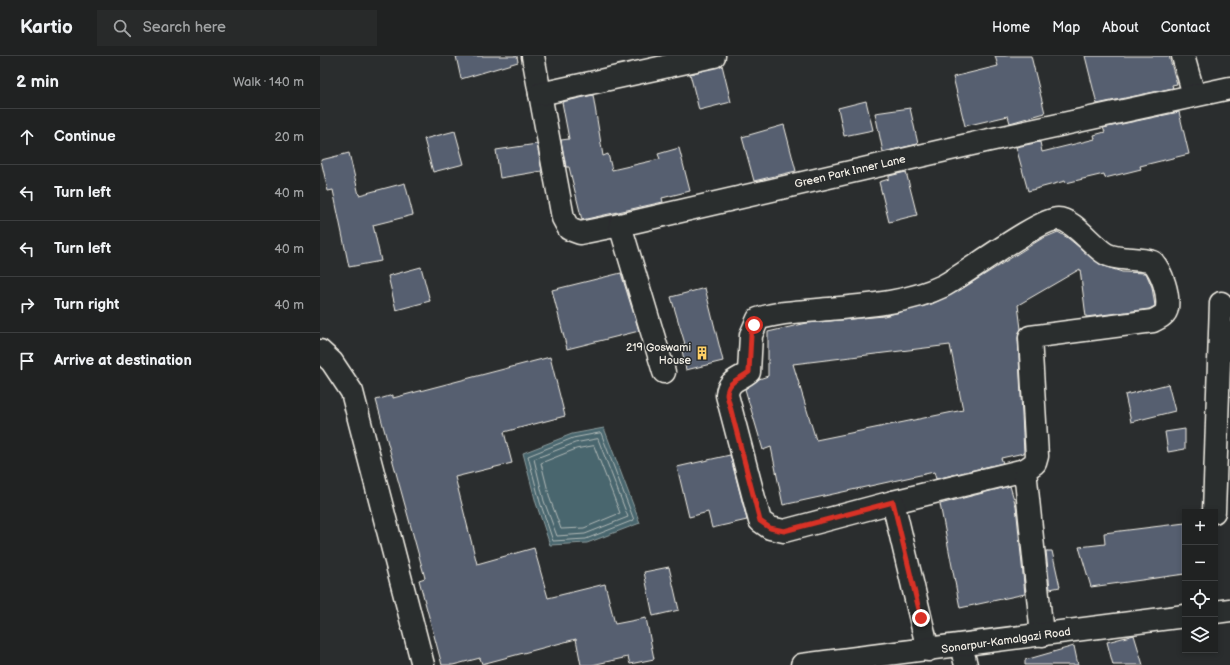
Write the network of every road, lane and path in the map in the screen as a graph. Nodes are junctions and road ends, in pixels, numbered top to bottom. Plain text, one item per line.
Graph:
1 (533, 56) edge
2 (714, 56) edge
3 (1183, 56) edge
4 (1230, 88) edge
5 (540, 94) junction
6 (1194, 95) junction
7 (620, 225) junction
8 (1221, 303) dead end
9 (320, 351) edge
10 (664, 372) dead end
11 (1025, 470) junction
12 (893, 502) junction
13 (1214, 509) edge
14 (1230, 610) edge
15 (1218, 612) edge
16 (1182, 616) edge
17 (1042, 635) junction
18 (928, 650) junction
19 (964, 655) edge
20 (423, 665) edge
21 (802, 665) edge

1 - 5 street, Green Park Inner Lane
2 - 5 street
3 - 6 street
4 - 6 street, Green Park Inner Lane
5 - 7 street, Green Park Inner Lane
6 - 7 street, Green Park Inner Lane
7 - 10 street
8 - 13 street
9 - 20 street
11 - 12 street
11 - 12 street
11 - 17 street
12 - 18 street
14 - 15 street
16 - 17 street, Sonarpur-Kamalgazi Road
17 - 19 street, Sonarpur-Kamalgazi Road
18 - 19 street, Sonarpur-Kamalgazi Road
18 - 21 street, Sonarpur-Kamalgazi Road

